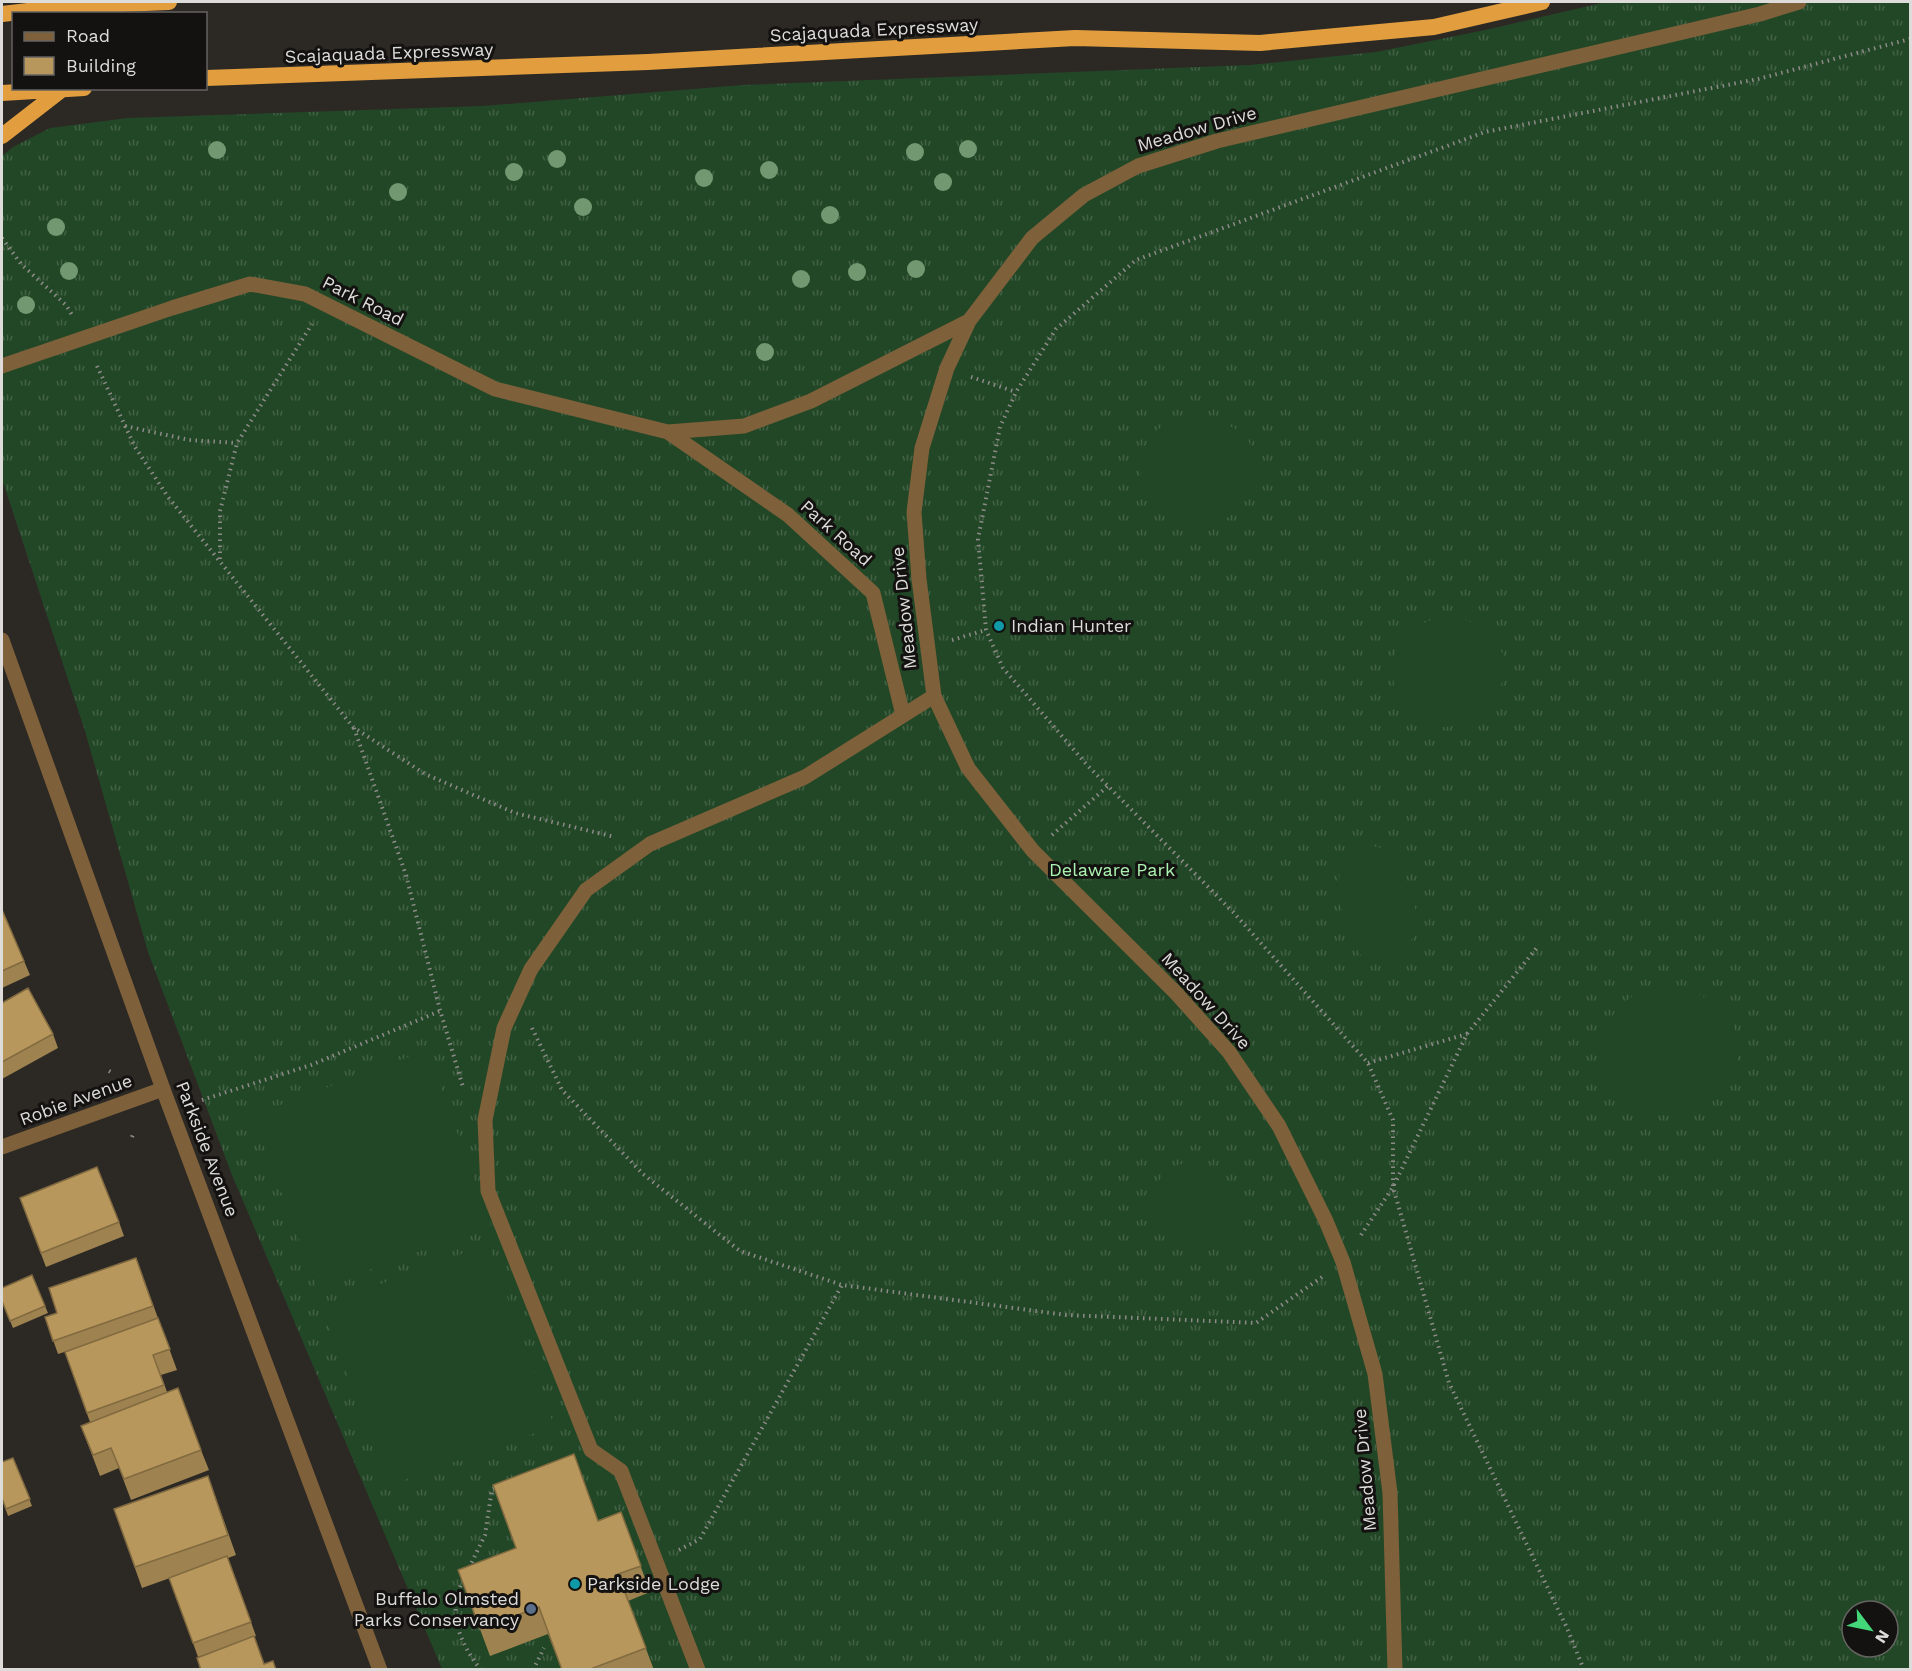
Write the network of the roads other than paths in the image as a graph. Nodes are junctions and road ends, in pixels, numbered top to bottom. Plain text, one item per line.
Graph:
1 (169, 2) edge
2 (1542, 2) edge
3 (1799, 2) edge
4 (19, 12) edge
5 (207, 78) edge
6 (69, 90) edge
7 (61, 91) junction
8 (2, 93) edge
9 (2, 136) edge
10 (969, 321) junction
11 (2, 366) edge
12 (668, 432) junction
13 (2, 640) edge
14 (934, 696) junction
15 (903, 715) junction
16 (163, 1089) junction
17 (2, 1147) edge
18 (380, 1670) edge
19 (698, 1670) edge
20 (1395, 1670) edge

1 - 4 highway
2 - 5 highway, Scajaquada Expressway
3 - 10 street, Meadow Drive
6 - 7 highway
7 - 8 highway
7 - 9 highway
10 - 12 street, Park Road
10 - 14 street, Meadow Drive
11 - 12 street, Park Road
12 - 15 street, Park Road
13 - 16 street, Parkside Avenue
14 - 15 street
14 - 20 street, Meadow Drive
15 - 19 street
16 - 17 street, Robie Avenue
16 - 18 street, Parkside Avenue

